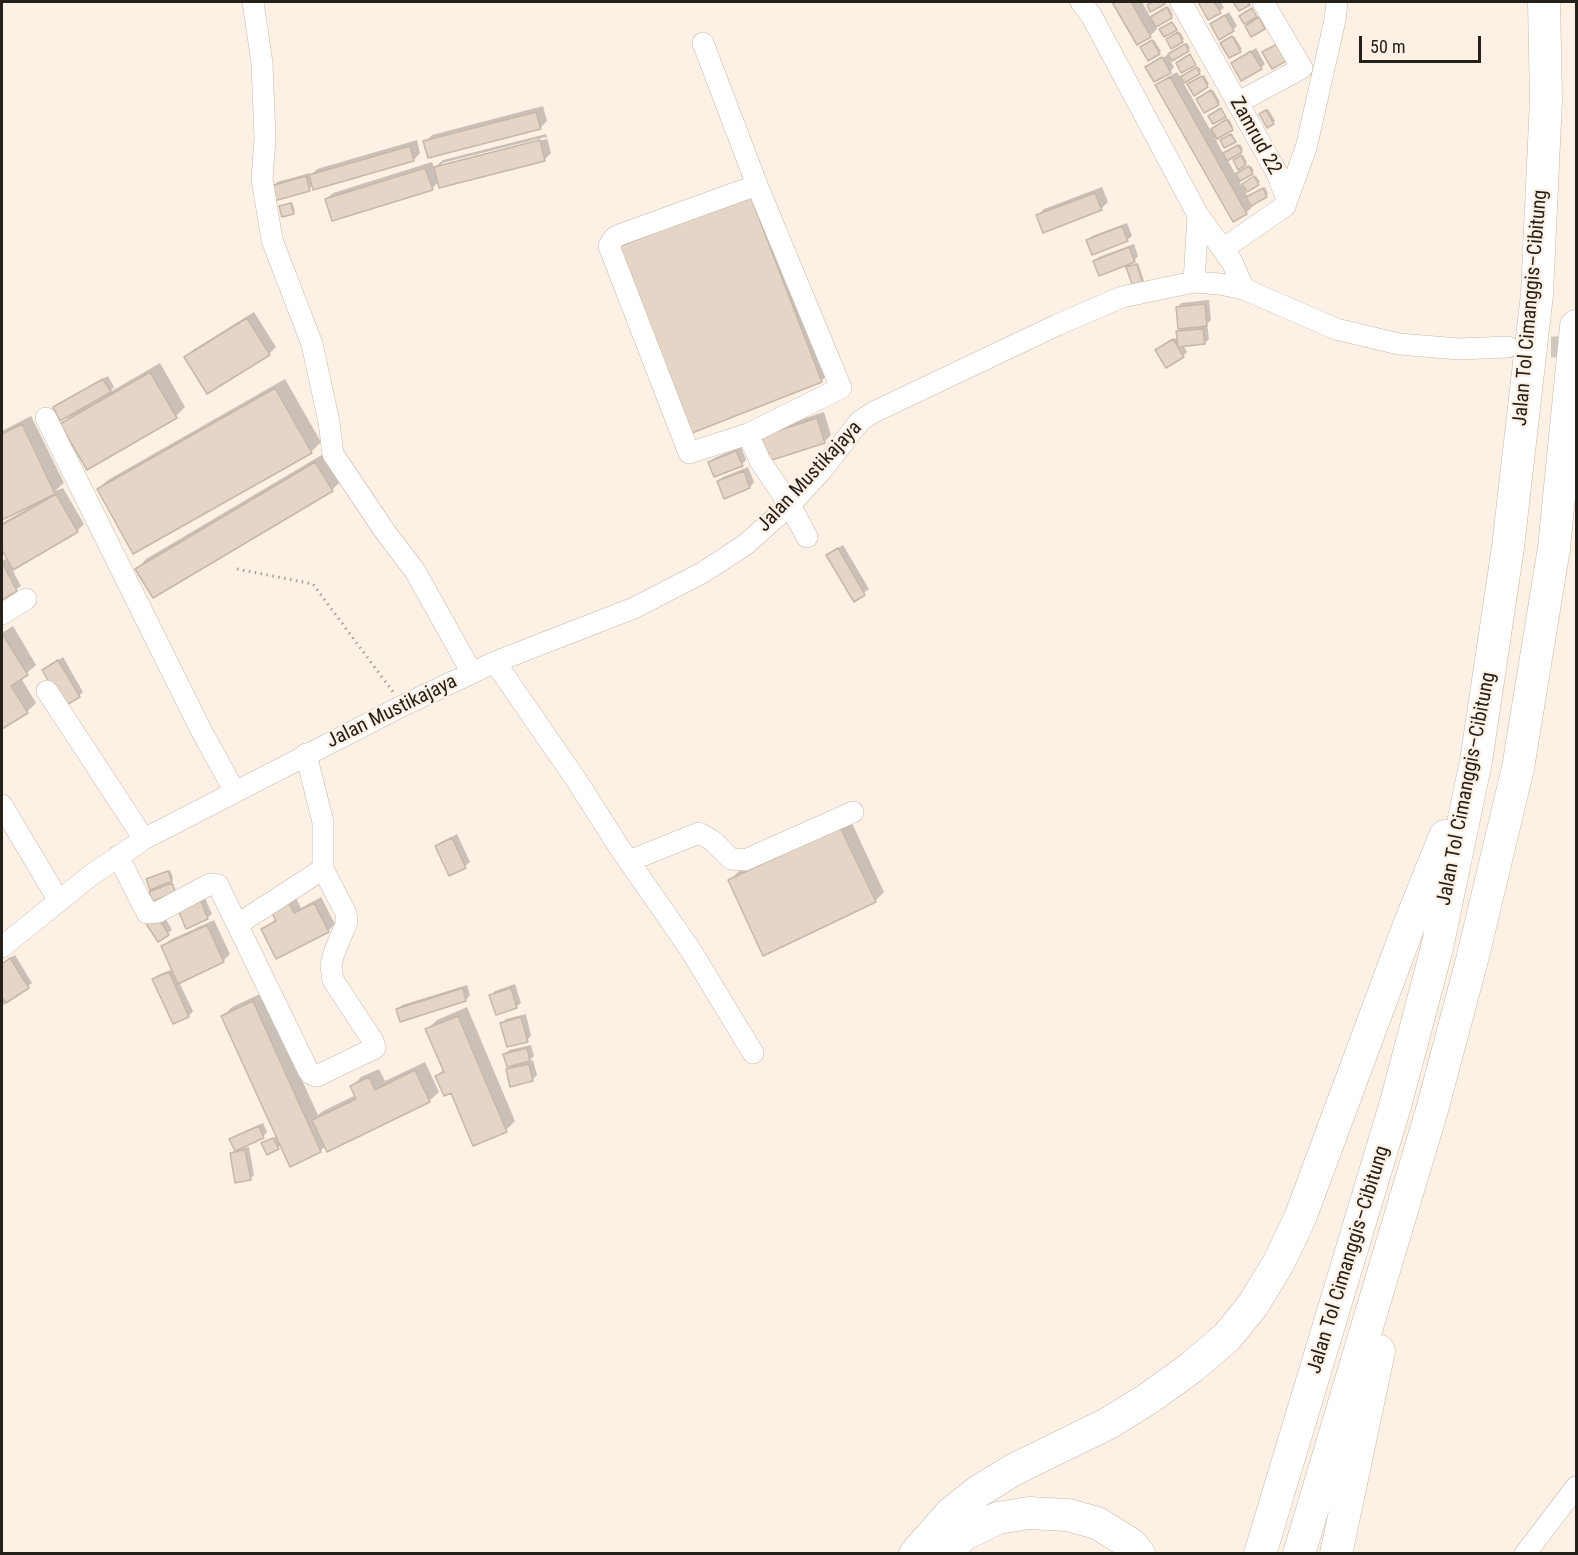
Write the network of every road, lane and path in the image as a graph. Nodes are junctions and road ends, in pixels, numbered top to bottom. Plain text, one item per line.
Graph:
1 (252, 2) edge
2 (1082, 2) edge
3 (1181, 2) edge
4 (1265, 2) edge
5 (1337, 2) edge
6 (1544, 2) edge
7 (703, 44) dead end
8 (1237, 103) junction
9 (757, 185) junction
10 (1287, 200) junction
11 (1198, 215) junction
12 (1223, 249) junction
13 (1194, 282) junction
14 (1244, 289) junction
15 (1576, 326) edge
16 (1508, 347) tunnel mouth
17 (46, 418) dead end
18 (748, 434) junction
19 (790, 505) junction
20 (807, 537) dead end
21 (237, 569) dead end
22 (26, 598) dead end
23 (2, 614) edge
24 (495, 662) junction
25 (472, 673) junction
26 (385, 681) dead end
27 (47, 691) dead end
28 (306, 754) junction
29 (1476, 761) junction
30 (235, 792) junction
31 (2, 805) edge
32 (853, 812) dead end
33 (144, 839) junction
34 (118, 856) junction
35 (629, 861) junction
36 (323, 869) junction
37 (59, 900) junction
38 (238, 924) junction
39 (2, 947) edge
40 (753, 1053) dead end
41 (1432, 1110) junction
42 (1576, 1487) edge
43 (915, 1554) edge
44 (942, 1554) edge
45 (1139, 1554) edge
46 (1260, 1554) edge
47 (1299, 1554) edge
48 (1336, 1554) edge
49 (1525, 1554) edge

1 - 25 street
2 - 11 street
3 - 8 street, Zamrud 22
4 - 8 street
5 - 10 street
6 - 29 highway, Jalan Tol Cimanggis–Cibitung
7 - 9 street
8 - 10 street, Zamrud 22
9 - 18 street
9 - 18 street
10 - 12 street, Zamrud 22
11 - 12 street
11 - 13 street
12 - 14 street
13 - 14 street, Jalan Mustikajaya
13 - 19 street, Jalan Mustikajaya
14 - 16 street, Jalan Mustikajaya
15 - 41 highway, Jalan Tol Cimanggis–Cibitung
17 - 30 street
18 - 19 street
19 - 20 street
19 - 24 street, Jalan Mustikajaya
21 - 26 path
22 - 23 street
24 - 25 street, Jalan Mustikajaya
24 - 35 street
25 - 28 street, Jalan Mustikajaya
27 - 33 street
28 - 30 street, Jalan Mustikajaya
28 - 36 street
29 - 43 highway
29 - 46 highway, Jalan Tol Cimanggis–Cibitung
30 - 33 street, Jalan Mustikajaya
31 - 37 street
32 - 35 street
33 - 34 street, Jalan Mustikajaya
34 - 37 street, Jalan Mustikajaya
34 - 38 street
35 - 40 street
36 - 38 street
36 - 38 street
37 - 39 street, Jalan Mustikajaya
41 - 47 highway, Jalan Tol Cimanggis–Cibitung
41 - 48 highway
42 - 49 street
44 - 45 highway

